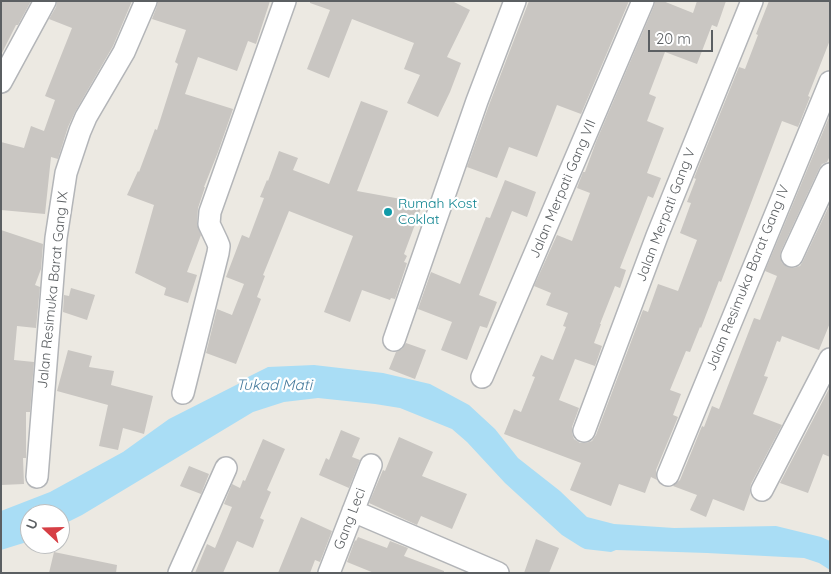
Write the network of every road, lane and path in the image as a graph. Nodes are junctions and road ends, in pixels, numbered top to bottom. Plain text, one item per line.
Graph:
1 (45, 1) edge
2 (146, 1) edge
3 (285, 1) edge
4 (515, 1) edge
5 (643, 1) edge
6 (752, 1) edge
7 (1, 82) edge
8 (830, 82) edge
9 (830, 174) edge
10 (792, 256) dead end
11 (394, 340) dead end
12 (830, 360) edge
13 (482, 377) dead end
14 (183, 393) dead end
15 (584, 431) dead end
16 (371, 465) dead end
17 (226, 468) dead end
18 (668, 475) dead end
19 (36, 477) dead end
20 (762, 490) dead end
21 (353, 511) junction
22 (179, 573) edge
23 (329, 573) edge
24 (498, 573) edge

1 - 7 street
2 - 19 street, Jalan Resimuka Barat Gang IX
3 - 14 street
4 - 11 street
5 - 13 street, Jalan Merpati Gang VII
6 - 15 street, Jalan Merpati Gang V
8 - 18 street, Jalan Resimuka Barat Gang IV
9 - 10 street
12 - 20 street
16 - 21 street, Gang Leci
17 - 22 street
21 - 23 street, Gang Leci
21 - 24 street

